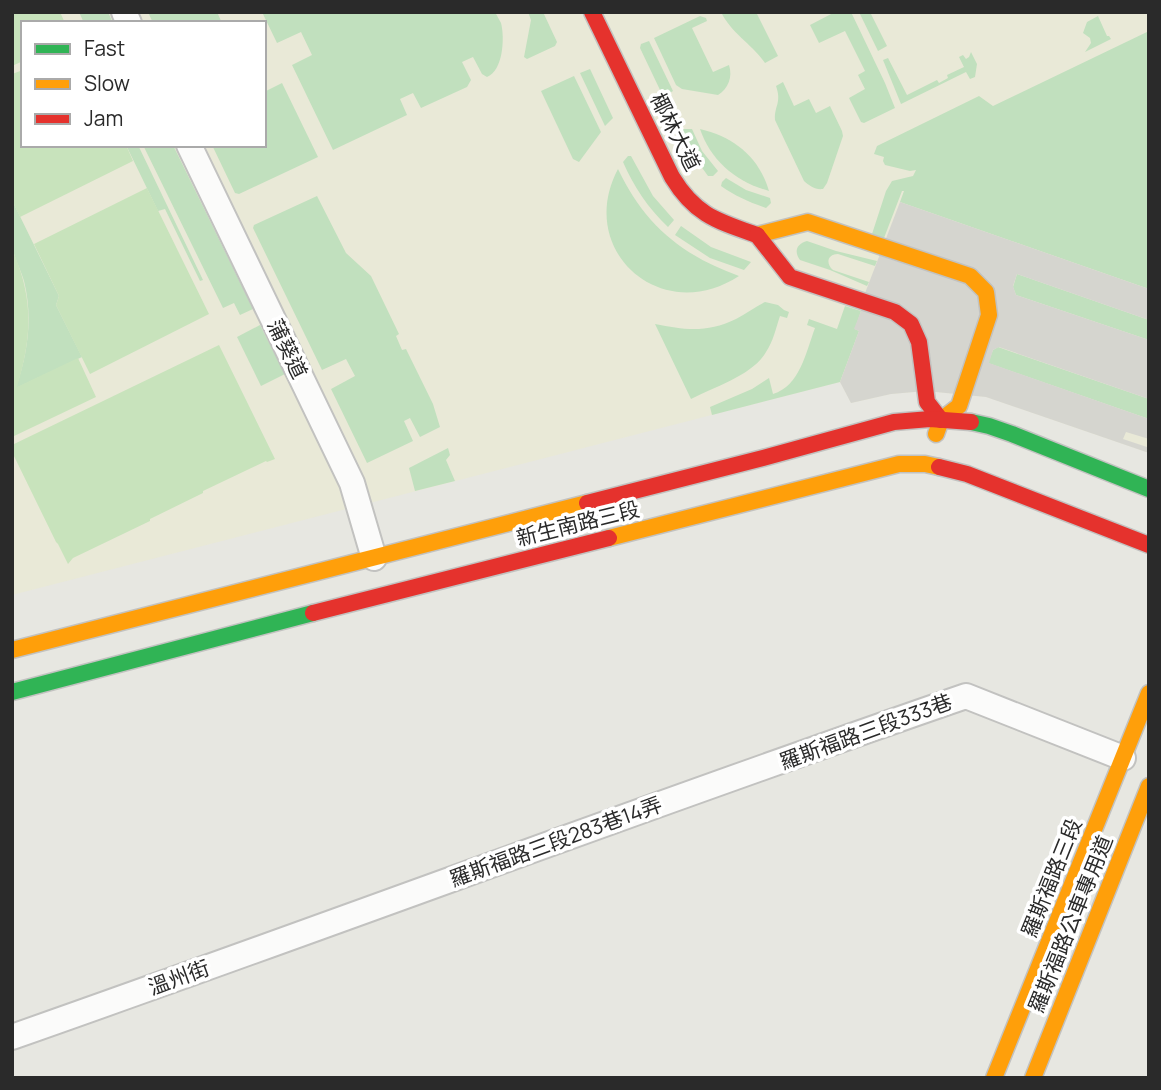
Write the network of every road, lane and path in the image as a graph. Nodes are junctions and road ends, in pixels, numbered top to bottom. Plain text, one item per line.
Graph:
1 (593, 12) edge
2 (190, 147) edge
3 (757, 235) junction
4 (941, 420) junction
5 (925, 464) junction
6 (1149, 489) edge
7 (1149, 545) edge
8 (374, 558) junction
9 (12, 650) edge
10 (12, 692) edge
11 (1149, 693) edge
12 (766, 767) joint
13 (1137, 774) edge
14 (1149, 825) edge
15 (346, 917) joint
16 (12, 1037) edge
17 (994, 1078) edge
18 (1018, 1078) edge
19 (1033, 1078) edge
20 (1047, 1078) edge

1 - 3 main road, 椰林大道
2 - 8 street, 蒲葵道
3 - 4 main road
3 - 4 main road
4 - 5 main road
4 - 6 main road, 新生南路三段
4 - 8 main road, 新生南路三段
5 - 7 main road, 新生南路三段
5 - 10 main road, 新生南路三段
8 - 9 main road, 新生南路三段
11 - 13 main road, 羅斯福路三段
12 - 13 street, 羅斯福路三段333巷
12 - 15 street, 羅斯福路三段283巷14弄
13 - 17 main road, 羅斯福路三段
13 - 18 main road, 羅斯福路公車專用道
13 - 19 main road, 羅斯福路公車專用道
14 - 20 main road
15 - 16 street, 溫州街

